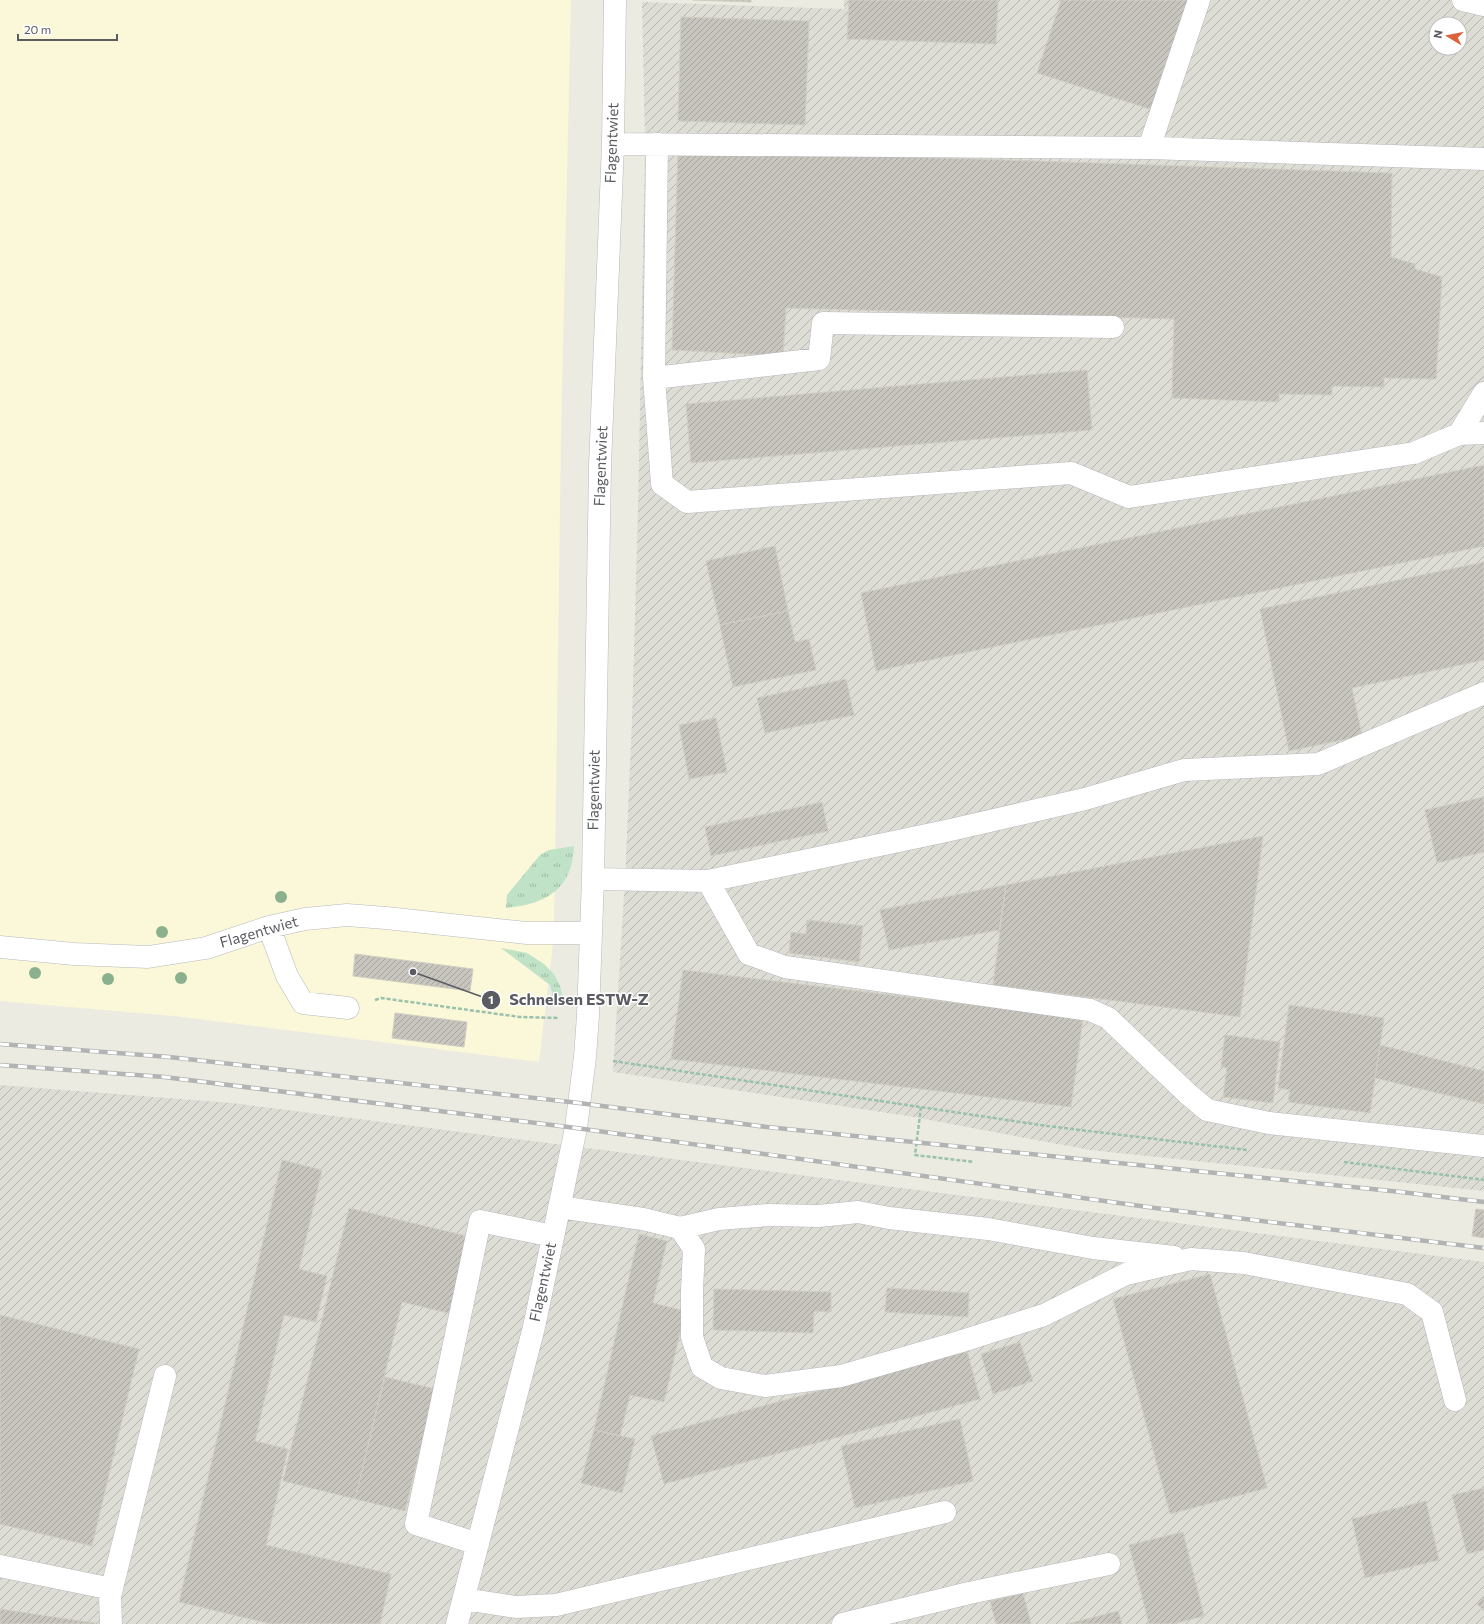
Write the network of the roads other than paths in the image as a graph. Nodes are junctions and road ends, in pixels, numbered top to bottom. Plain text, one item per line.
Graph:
1 (615, 0) edge
2 (1199, 0) edge
3 (1462, 0) edge
4 (1484, 4) edge
5 (613, 144) junction
6 (657, 144) junction
7 (1149, 148) junction
8 (1484, 159) edge
9 (1113, 327) dead end
10 (654, 378) junction
11 (1484, 393) edge
12 (1484, 433) edge
13 (1459, 434) junction
14 (1484, 693) edge
15 (593, 879) junction
16 (708, 881) junction
17 (268, 927) junction
18 (590, 933) junction
19 (0, 947) edge
20 (348, 1008) road end
21 (1484, 1146) edge
22 (559, 1207) junction
23 (680, 1228) junction
24 (553, 1236) junction
25 (1191, 1259) junction
26 (165, 1376) dead end
27 (1455, 1400) dead end
28 (945, 1512) dead end
29 (478, 1544) junction
30 (1109, 1564) dead end
31 (0, 1566) edge
32 (112, 1589) junction
33 (464, 1599) junction
34 (111, 1624) edge
35 (457, 1624) edge
36 (843, 1624) edge

1 - 5 street, Flagentwiet
2 - 7 street
3 - 4 street
5 - 6 street
5 - 15 street, Flagentwiet
6 - 7 street
6 - 10 street
7 - 8 street
9 - 10 street
10 - 13 street
11 - 13 street
12 - 13 street
14 - 16 street
15 - 16 street
15 - 18 street, Flagentwiet
16 - 21 street
17 - 18 street, Flagentwiet
17 - 19 street, Flagentwiet
17 - 20 street
18 - 22 street, Flagentwiet
22 - 23 street
22 - 24 street, Flagentwiet
23 - 25 street
23 - 25 street
24 - 29 street, Flagentwiet
24 - 29 street
25 - 27 street
26 - 32 street
28 - 33 street
29 - 33 street, Flagentwiet
30 - 36 street
31 - 32 street
32 - 34 street
33 - 35 street, Flagentwiet

